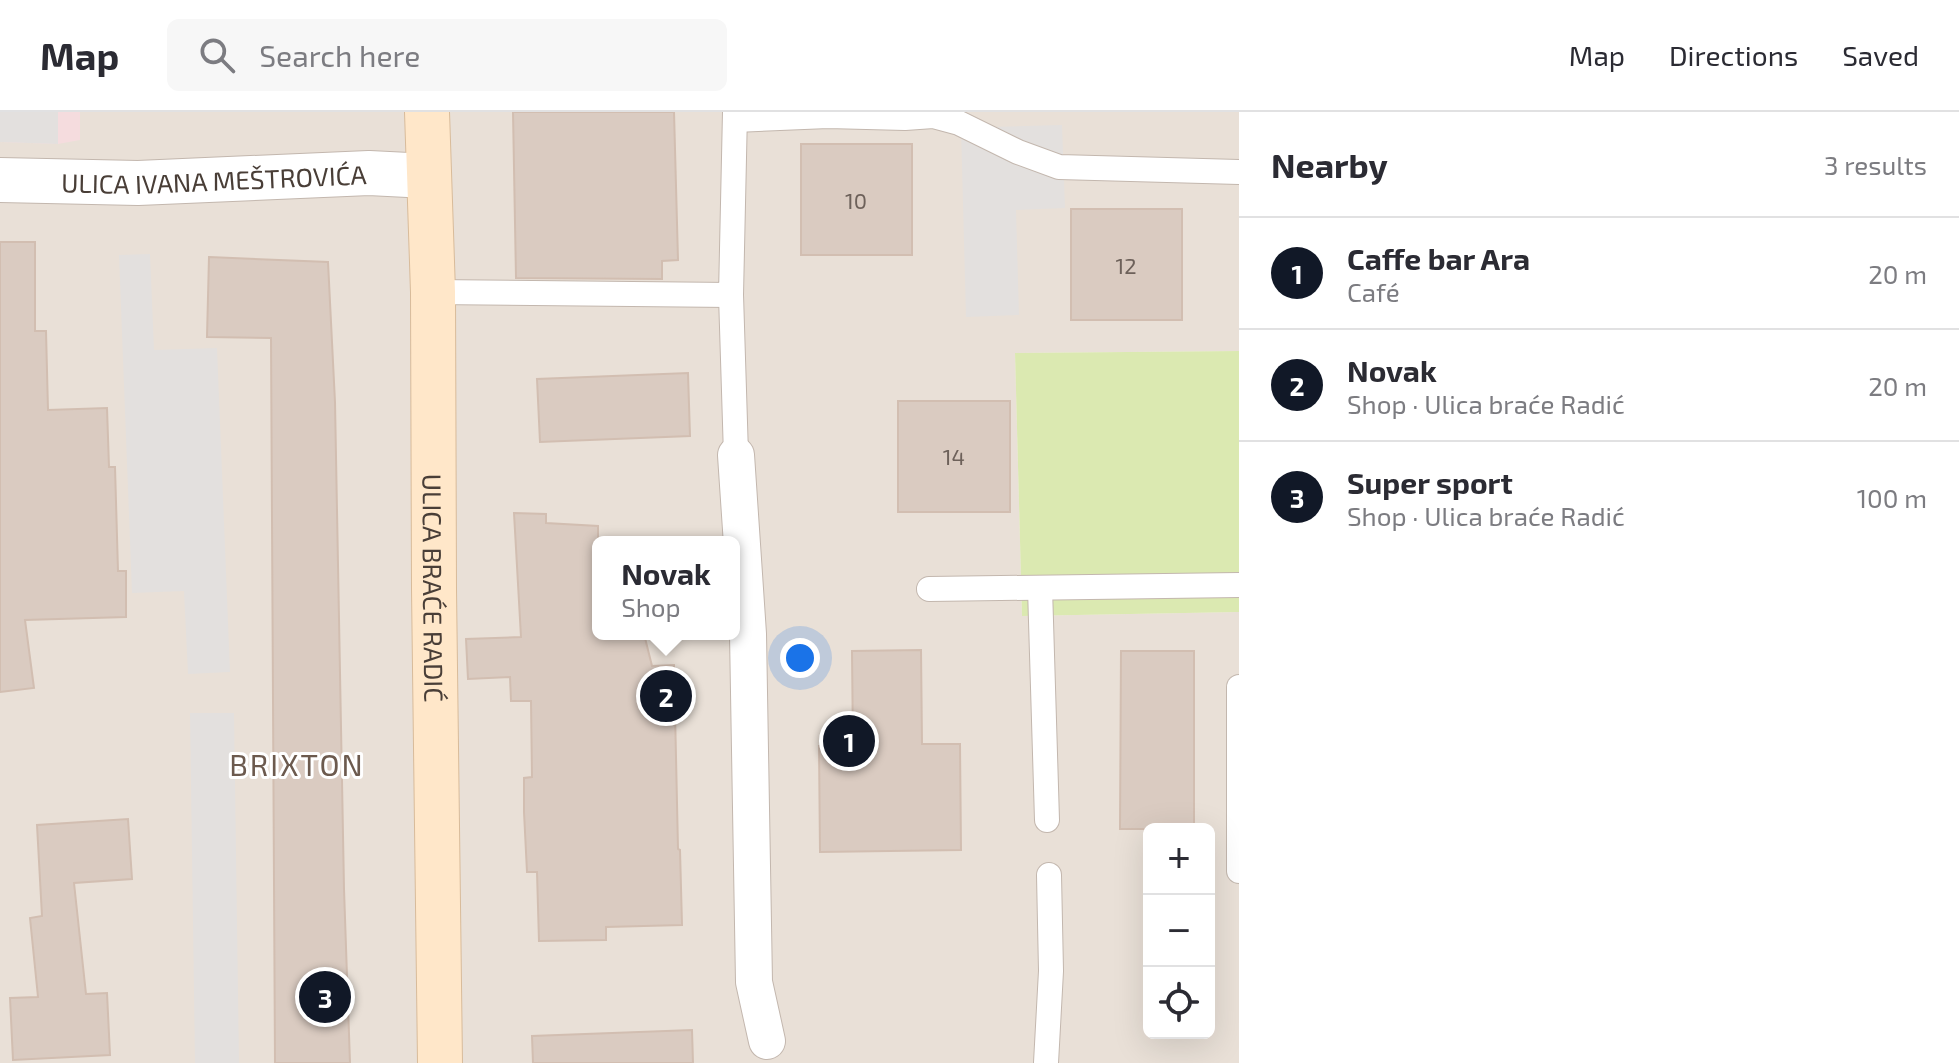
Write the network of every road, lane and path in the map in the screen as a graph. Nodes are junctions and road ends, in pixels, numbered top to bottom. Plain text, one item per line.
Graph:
1 (427, 112) edge
2 (735, 116) edge
3 (1239, 172) edge
4 (428, 176) junction
5 (0, 180) edge
6 (433, 292) junction
7 (731, 295) junction
8 (736, 455) joint
9 (1239, 585) edge
10 (1040, 588) junction
11 (929, 589) dead end
12 (1239, 687) edge
13 (1047, 820) dead end
14 (1239, 871) edge
15 (1049, 875) dead end
16 (769, 1052) edge
17 (440, 1063) edge
18 (1046, 1063) edge

1 - 4 main road, ULICA BRAĆE RADIĆ
2 - 3 lane
2 - 7 lane
4 - 5 street, ULICA IVANA MEŠTROVIĆA
4 - 6 main road, ULICA BRAĆE RADIĆ
6 - 7 lane
6 - 17 main road, ULICA BRAĆE RADIĆ
7 - 8 lane
8 - 16 street
9 - 10 lane
10 - 11 lane
10 - 13 lane
12 - 14 lane
15 - 18 lane

